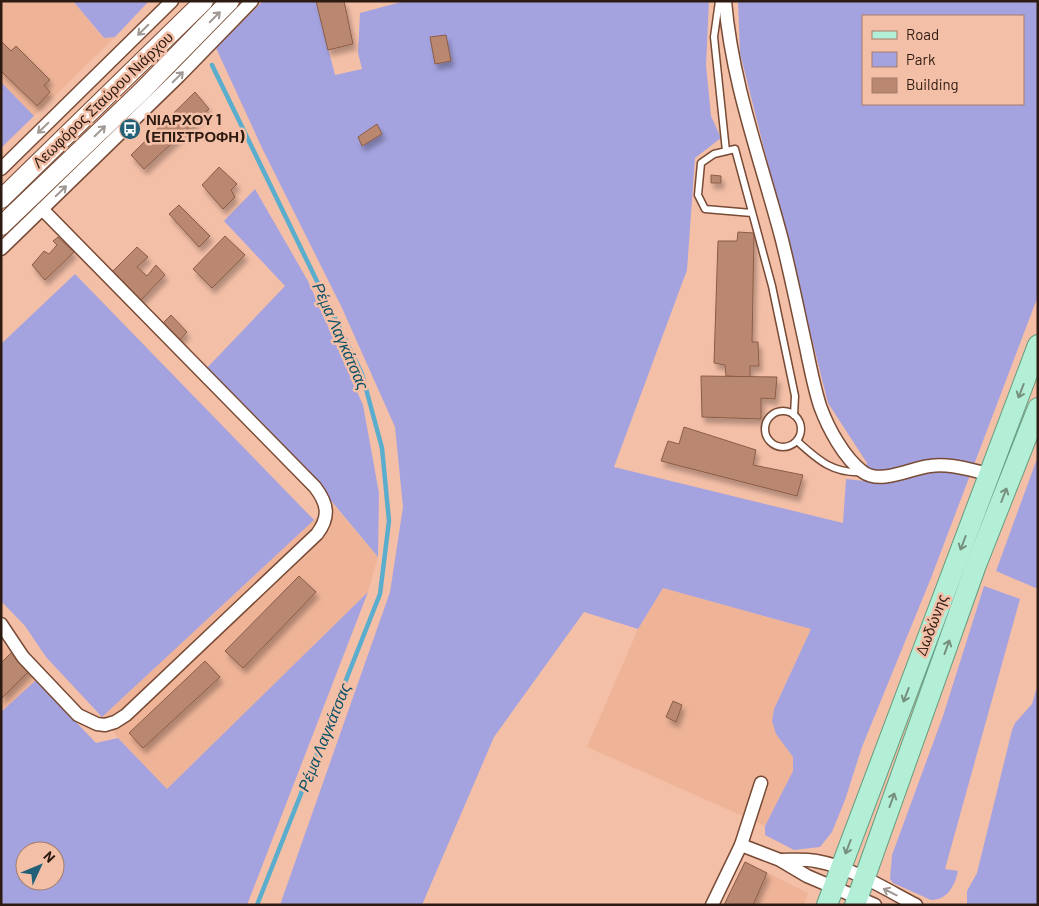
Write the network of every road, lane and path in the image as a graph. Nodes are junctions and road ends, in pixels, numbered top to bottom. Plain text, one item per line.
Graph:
1 (172, 1) edge
2 (204, 1) edge
3 (230, 1) edge
4 (252, 1) edge
5 (719, 1) edge
6 (725, 1) edge
7 (726, 151) junction
8 (1, 169) edge
9 (1, 199) edge
10 (42, 209) junction
11 (752, 213) junction
12 (1, 226) edge
13 (1, 249) edge
14 (1038, 345) edge
15 (1038, 408) edge
16 (794, 414) junction
17 (797, 441) junction
18 (864, 472) junction
19 (989, 474) junction
20 (1, 624) edge
21 (761, 782) dead end
22 (741, 845) junction
23 (780, 860) junction
24 (834, 887) edge
25 (863, 896) edge
26 (712, 905) edge
27 (916, 905) edge

1 -> 8 street
2 - 9 main road, Λεωφόρος Σταύρου Νιάρχου
12 -> 3 main road, Λεωφόρος Σταύρου Νιάρχου
10 -> 4 street
5 - 7 lane
6 - 18 street
7 - 11 lane
7 - 11 lane
10 - 13 street
10 - 20 street
11 - 16 lane
14 -> 19 main road, Δωδώνης
25 -> 15 main road, Δωδώνης
16 - 17 lane
16 - 17 lane
17 - 18 lane
18 - 19 street
19 -> 24 main road, Δωδώνης
21 - 22 street
22 - 23 street
22 - 26 street
23 - 24 street
23 - 24 street
24 - 25 street
24 - 25 street
27 -> 25 street

